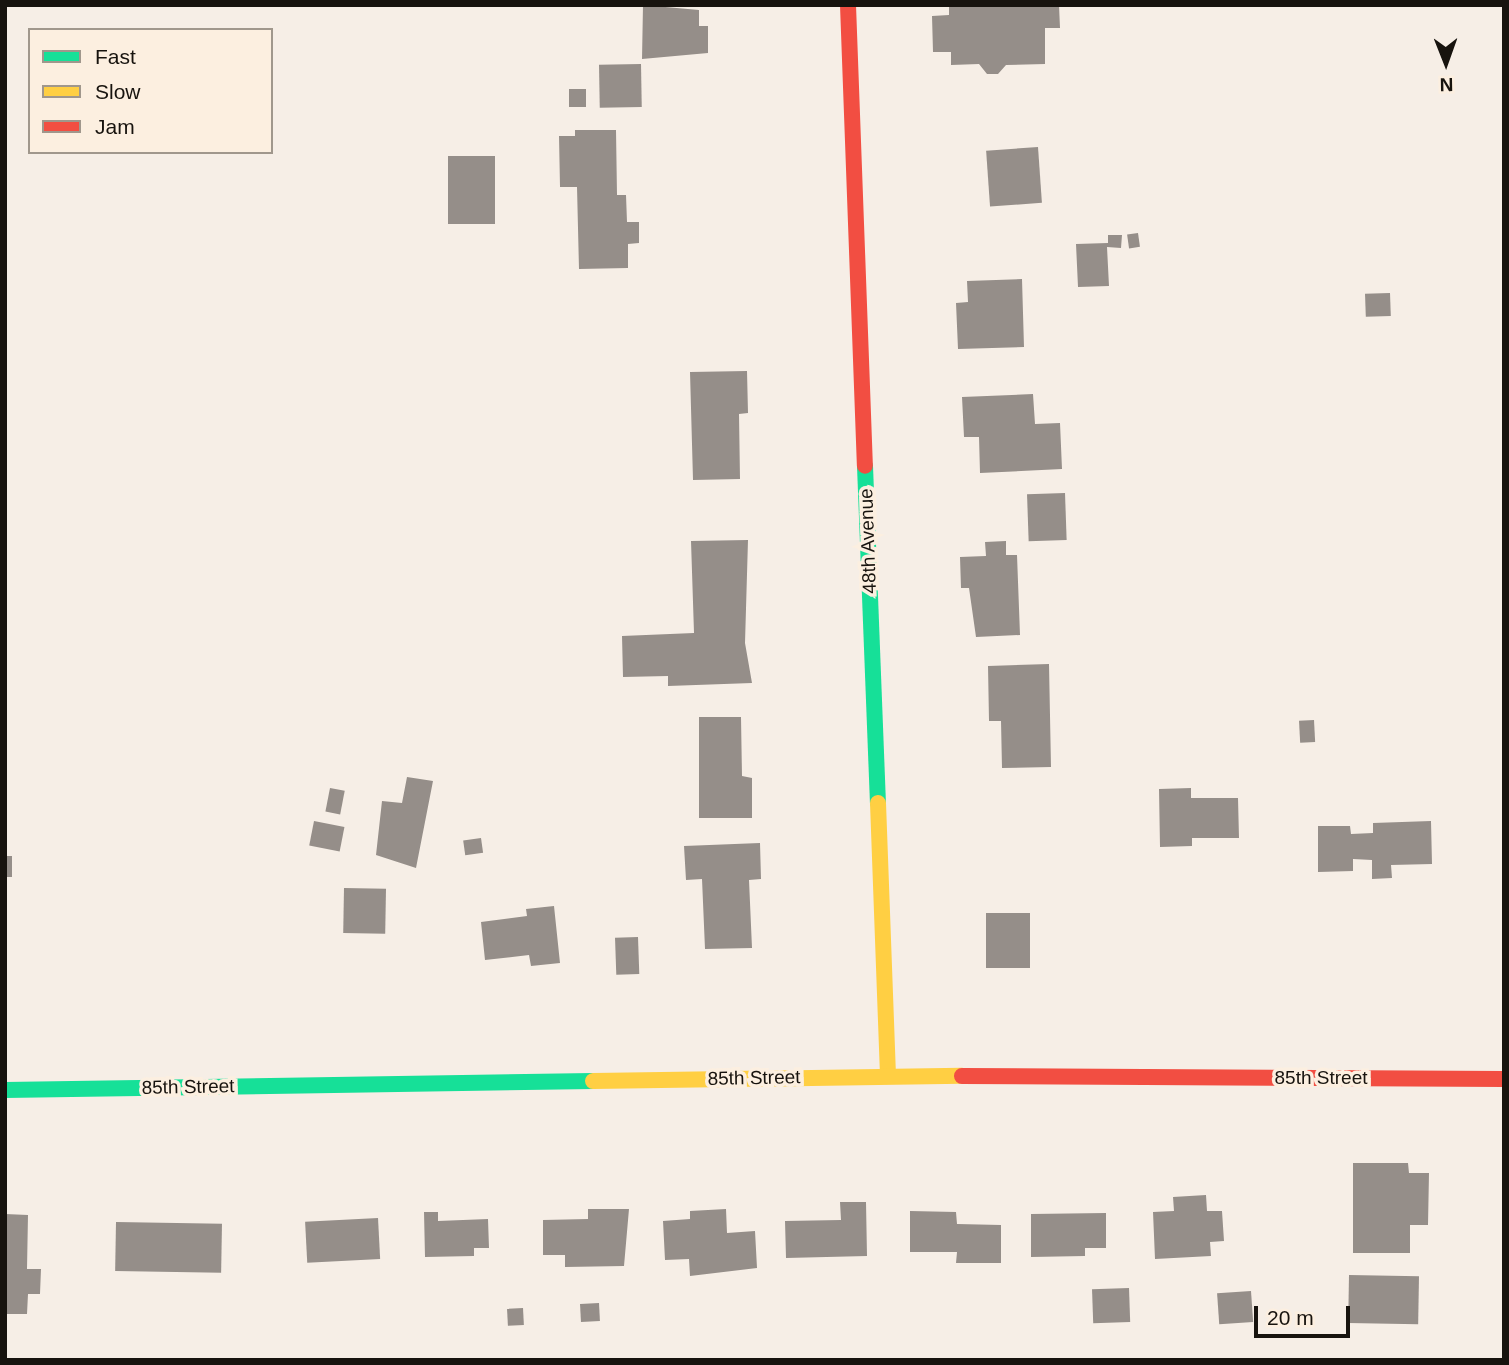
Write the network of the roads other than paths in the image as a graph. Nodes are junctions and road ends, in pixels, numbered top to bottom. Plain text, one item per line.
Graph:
1 (848, 5) edge
2 (888, 1076) junction
3 (1504, 1079) edge
4 (5, 1090) edge

1 - 2 street, 48th Avenue
2 - 3 street, 85th Street
2 - 4 street, 85th Street

